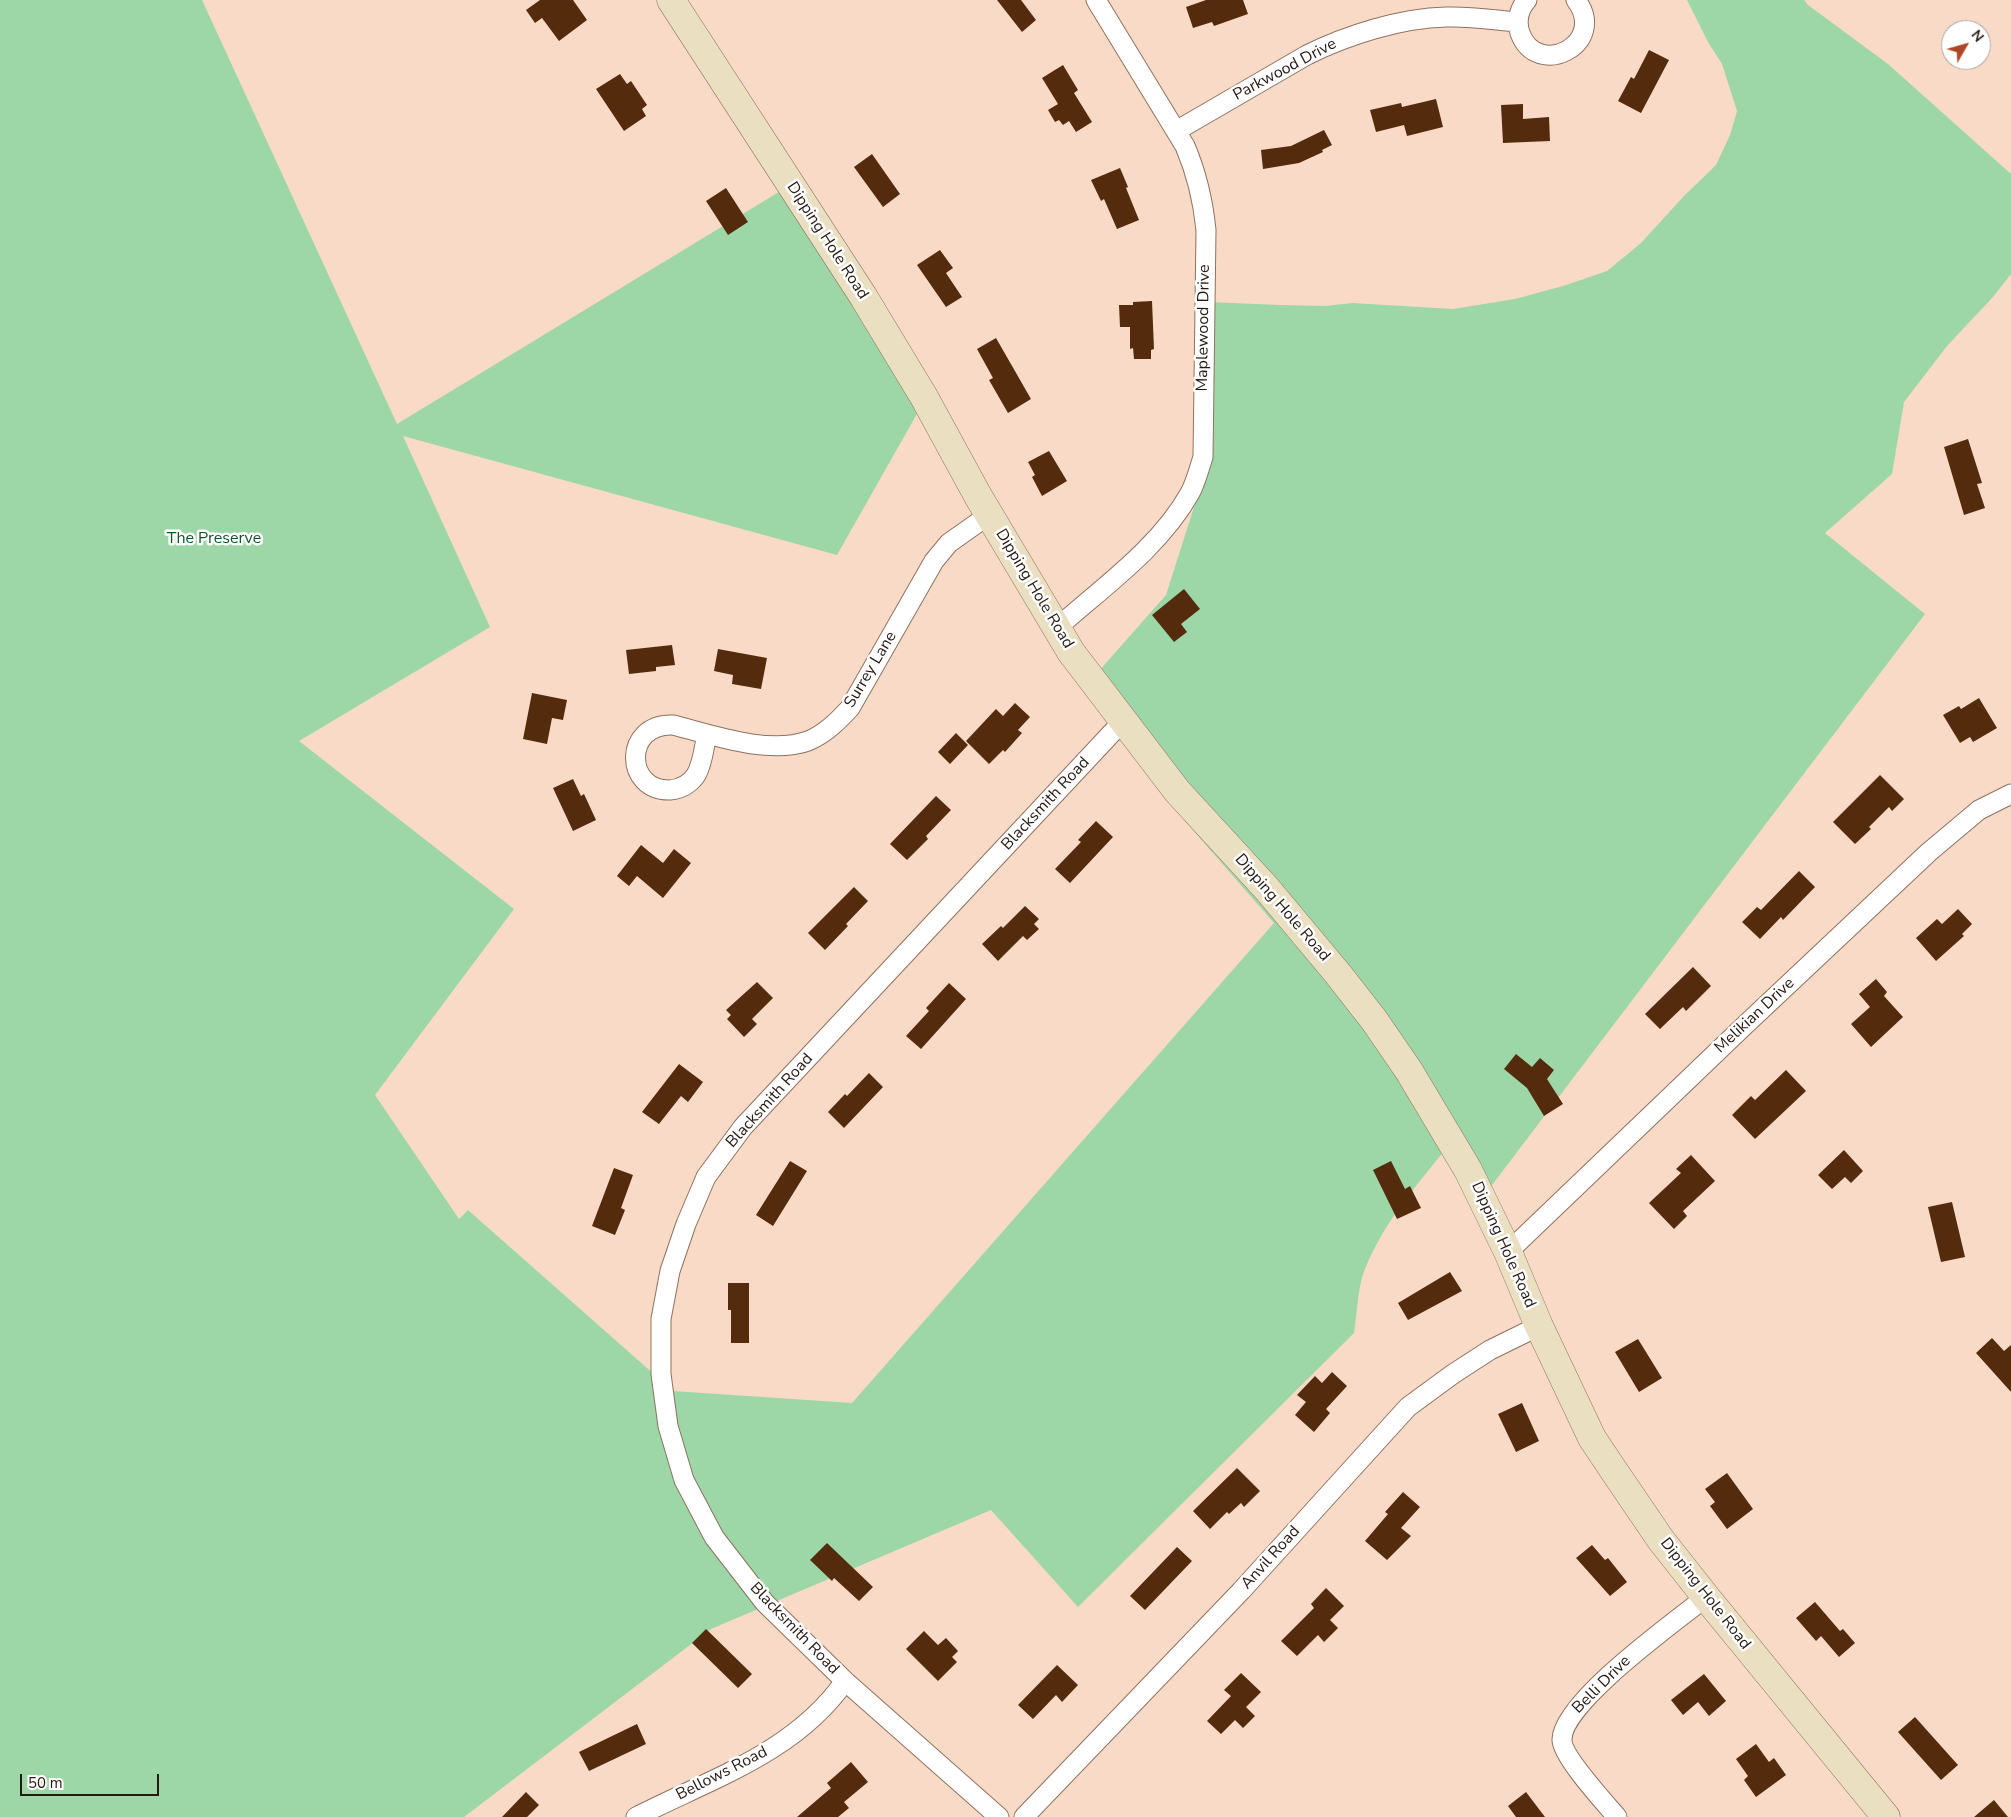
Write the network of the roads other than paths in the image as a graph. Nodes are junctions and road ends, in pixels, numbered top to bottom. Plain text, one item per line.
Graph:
1 (671, 0) edge
2 (1096, 0) edge
3 (1527, 0) edge
4 (1576, 0) edge
5 (1518, 22) junction
6 (1176, 131) junction
7 (990, 514) junction
8 (1058, 627) junction
9 (1123, 722) junction
10 (707, 734) dead end
11 (2011, 794) edge
12 (1508, 1252) junction
13 (1539, 1326) junction
14 (1706, 1597) junction
15 (845, 1681) junction
16 (636, 1817) edge
17 (999, 1817) edge
18 (1024, 1817) edge
19 (1617, 1817) edge
20 (1886, 1817) edge

1 - 7 main road, Dipping Hole Road
2 - 6 street, Maplewood Drive
3 - 5 street
4 - 5 street
5 - 6 street, Parkwood Drive
6 - 8 street, Maplewood Drive
7 - 8 main road, Dipping Hole Road
7 - 10 street, Surrey Lane
8 - 9 main road, Dipping Hole Road
9 - 12 main road, Dipping Hole Road
9 - 15 street, Blacksmith Road
11 - 12 street, Melikian Drive
12 - 13 main road, Dipping Hole Road
13 - 14 main road, Dipping Hole Road
13 - 18 street, Anvil Road
14 - 19 street, Belli Drive
14 - 20 main road, Dipping Hole Road
15 - 16 street, Bellows Road
15 - 17 street, Blacksmith Road

